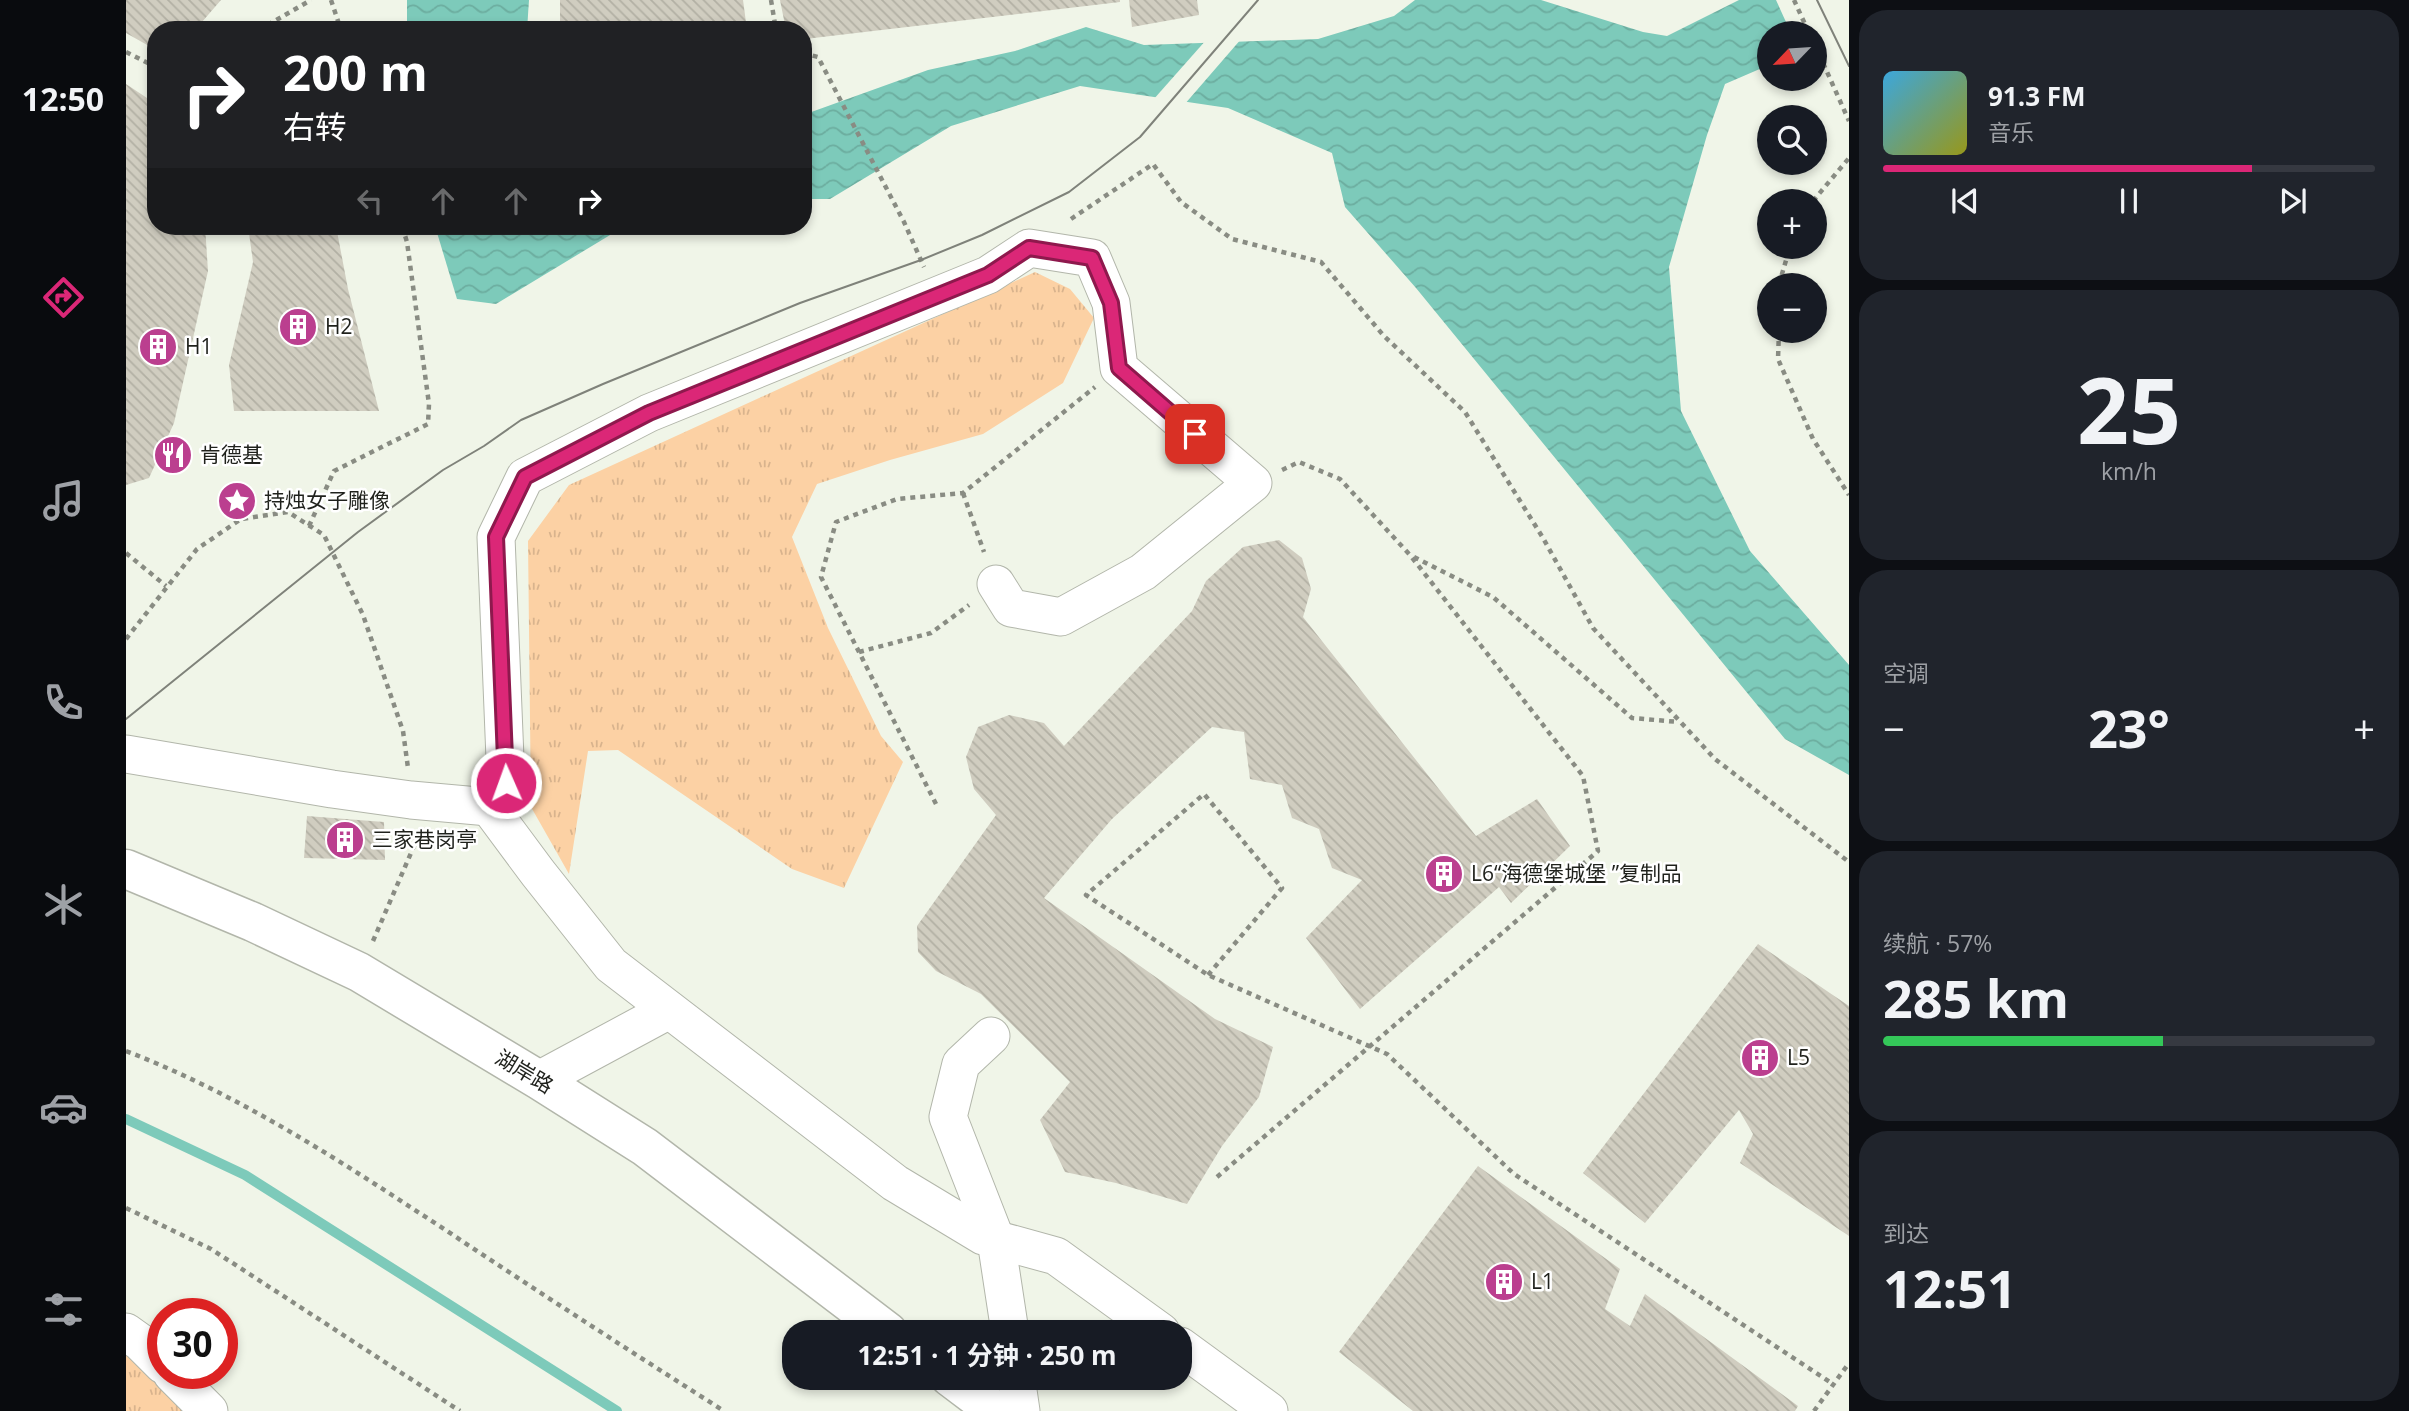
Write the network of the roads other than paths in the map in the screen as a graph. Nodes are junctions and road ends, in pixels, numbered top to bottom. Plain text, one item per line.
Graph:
1 (996, 584) road end
2 (126, 754) edge
3 (489, 807) junction
4 (126, 869) edge
5 (668, 1010) junction
6 (990, 1036) dead end
7 (539, 1080) junction
8 (996, 1240) junction
9 (872, 1320) edge
10 (1008, 1320) edge
11 (1144, 1320) edge
12 (126, 1332) edge
13 (147, 1349) edge
14 (1192, 1355) edge
15 (187, 1389) edge
16 (967, 1390) edge
17 (1018, 1390) edge
18 (209, 1411) edge
19 (995, 1411) edge
20 (1021, 1411) edge
21 (1269, 1411) edge

1 - 3 street
2 - 3 street
3 - 5 street
4 - 7 street, 湖岸路
5 - 7 street
5 - 8 street
6 - 8 street
7 - 9 street, 湖岸路
8 - 10 street
8 - 11 street
12 - 13 street
14 - 21 street
15 - 18 street
16 - 19 street
17 - 20 street

